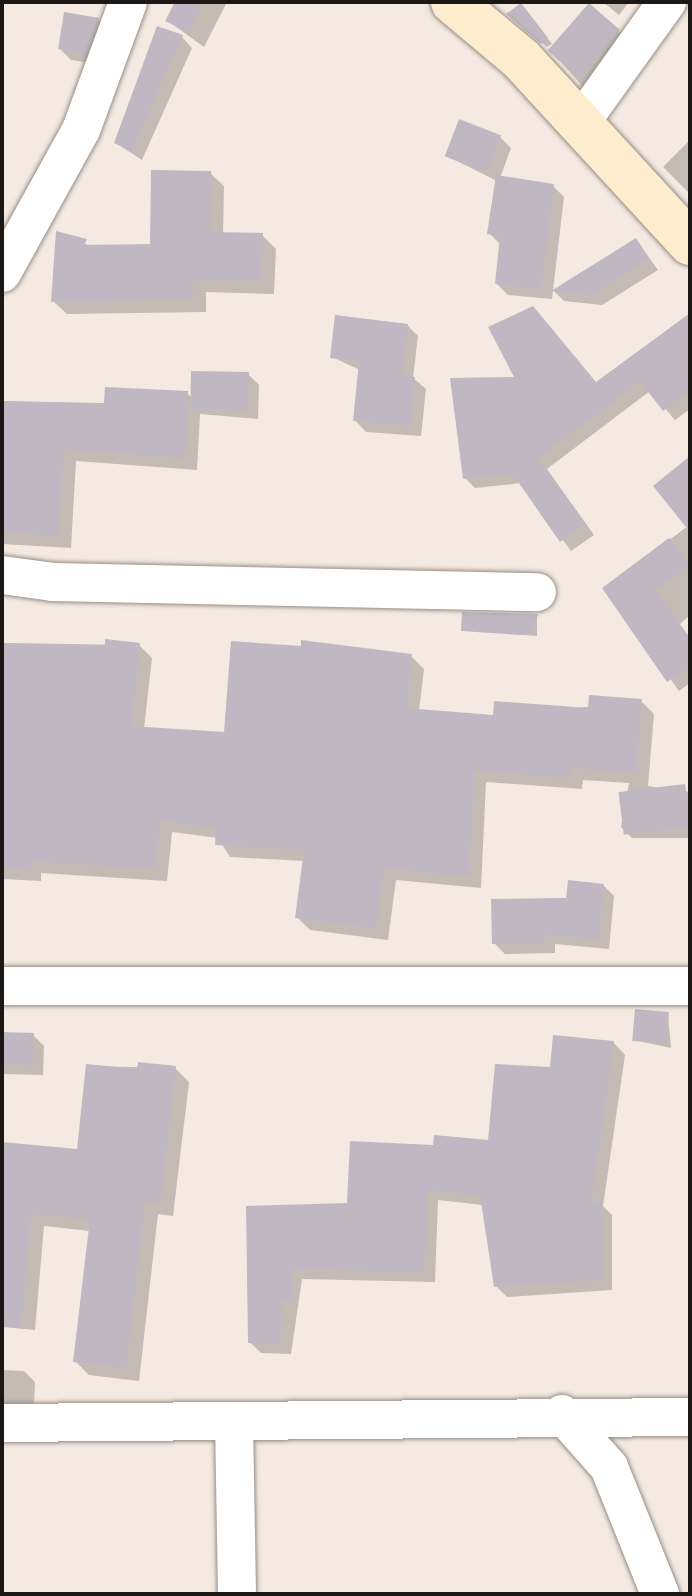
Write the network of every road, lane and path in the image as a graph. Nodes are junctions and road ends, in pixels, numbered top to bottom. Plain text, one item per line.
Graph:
1 (128, 2) edge
2 (453, 2) edge
3 (667, 2) edge
4 (581, 122) junction
5 (690, 243) edge
6 (2, 273) edge
7 (2, 575) edge
8 (537, 592) dead end
9 (2, 986) edge
10 (690, 986) edge
11 (562, 1414) junction
12 (690, 1417) edge
13 (234, 1421) junction
14 (2, 1423) edge
15 (237, 1594) edge
16 (660, 1594) edge

1 - 6 street
2 - 4 street
3 - 4 street
4 - 5 street
7 - 8 street
9 - 10 street
11 - 12 street
11 - 13 street
11 - 16 street
13 - 14 street
13 - 15 street

